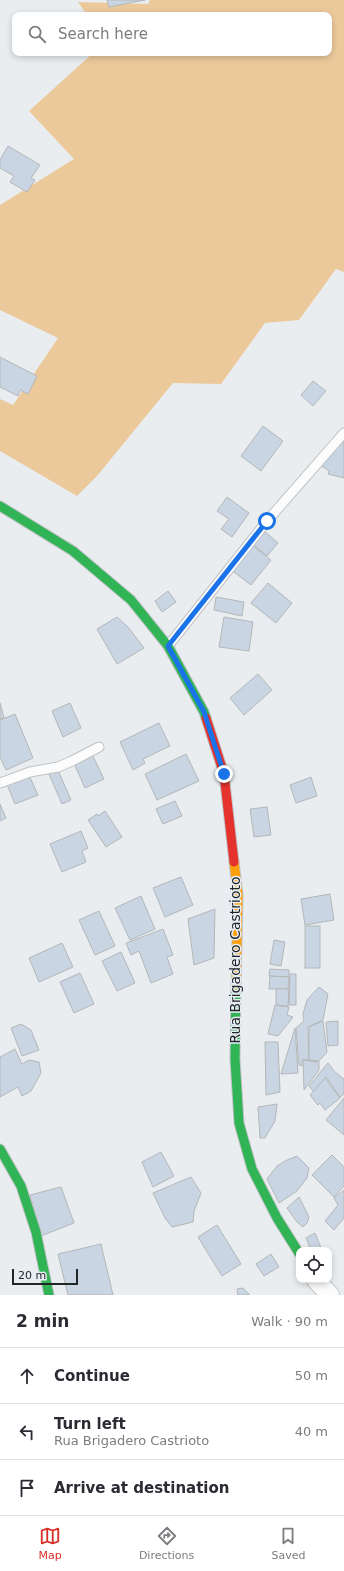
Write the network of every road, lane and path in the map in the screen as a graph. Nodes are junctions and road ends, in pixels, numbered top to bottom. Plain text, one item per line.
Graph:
1 (344, 433) edge
2 (0, 506) edge
3 (168, 646) junction
4 (99, 747) dead end
5 (0, 784) edge
6 (0, 1148) edge
7 (296, 1248) edge
8 (319, 1283) edge
9 (49, 1295) edge
10 (330, 1295) edge

1 - 3 lane
2 - 3 street, Rua Brigadero Castrioto
3 - 7 street, Rua Brigadero Castrioto
4 - 5 lane
6 - 9 street
8 - 10 street

